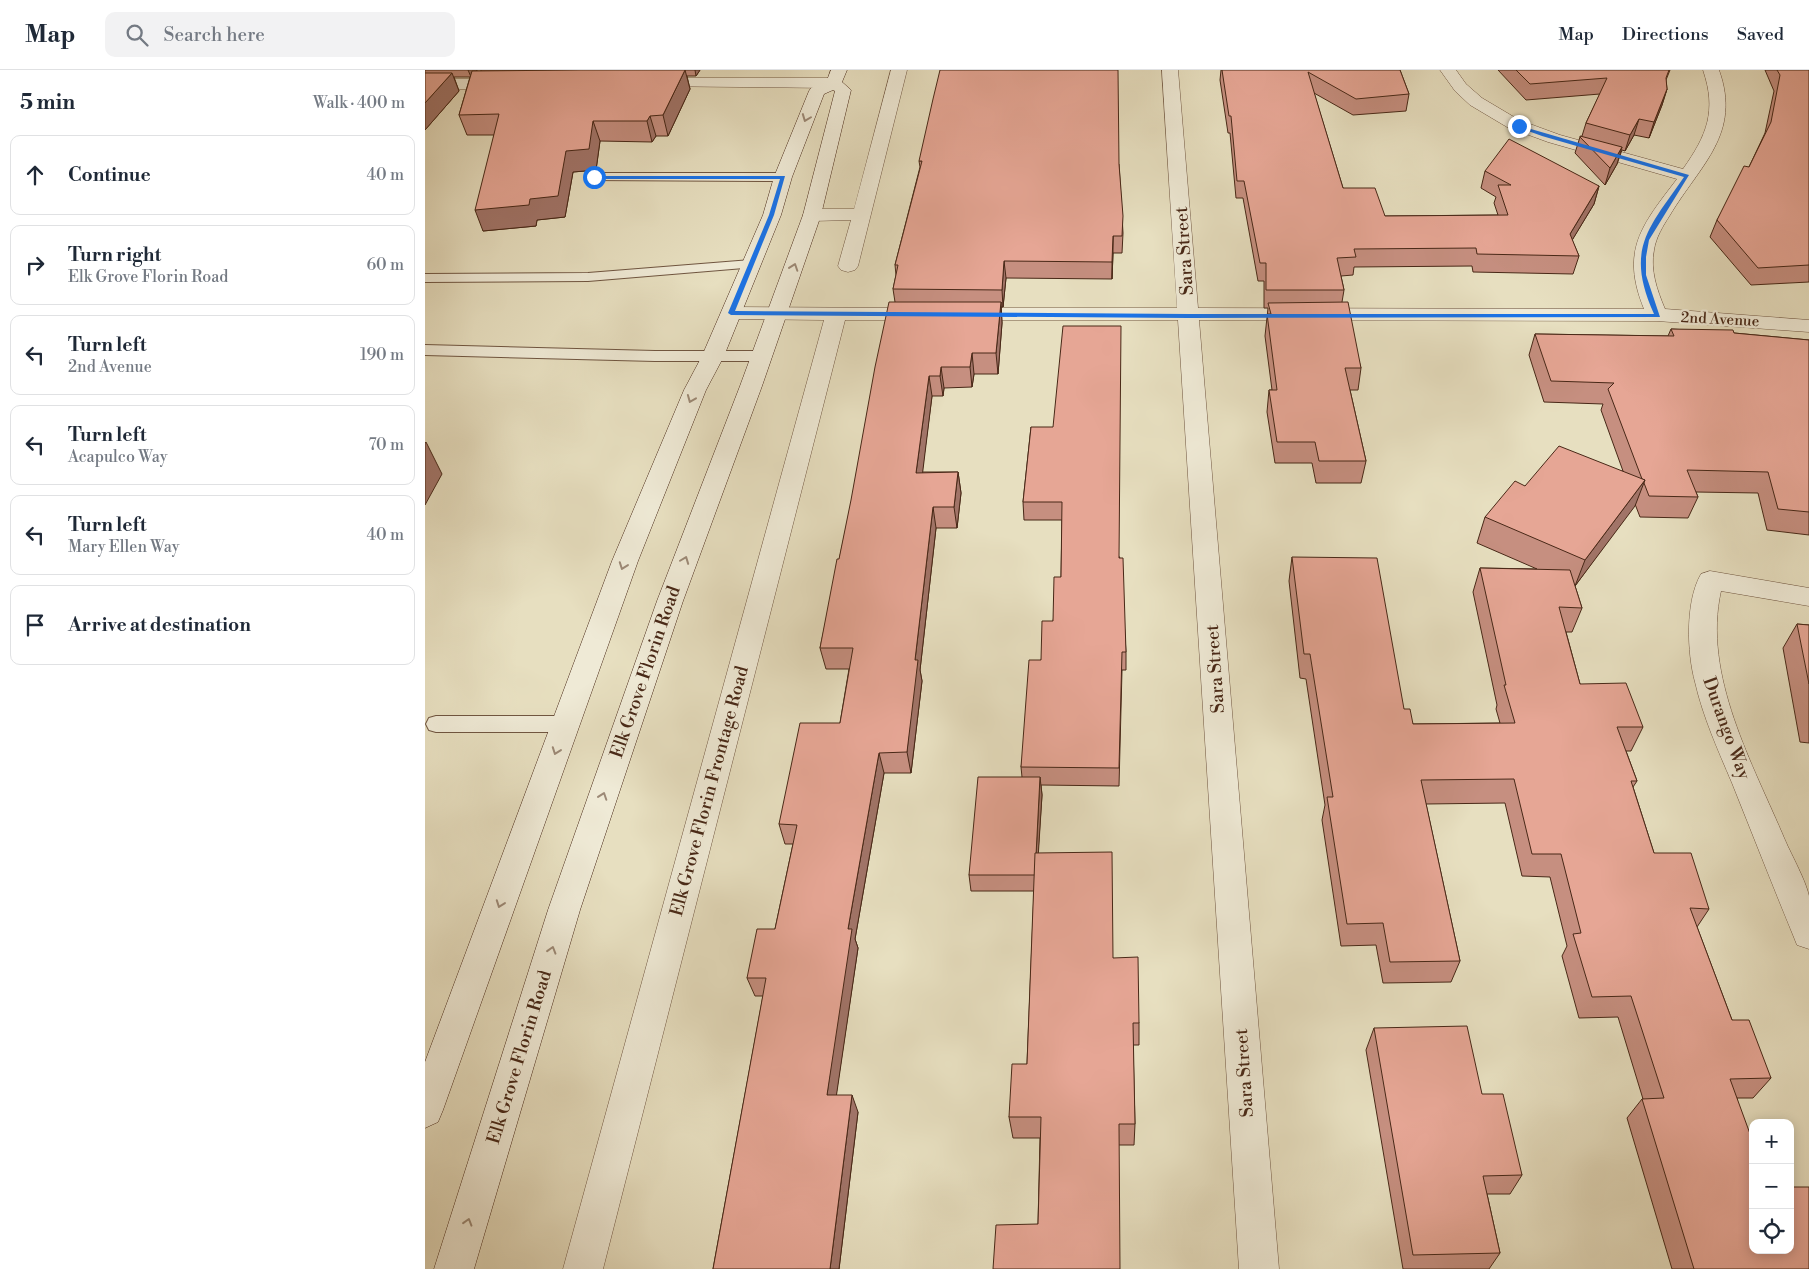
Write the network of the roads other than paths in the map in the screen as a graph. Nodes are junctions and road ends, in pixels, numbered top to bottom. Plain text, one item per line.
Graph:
1 (899, 70) edge
2 (1170, 70) edge
3 (1447, 70) edge
4 (1711, 70) edge
5 (836, 77) edge
6 (633, 83) edge
7 (425, 84) edge
8 (524, 84) edge
9 (1687, 176) junction
10 (594, 177) dead end
11 (783, 177) junction
12 (860, 214) junction
13 (812, 215) junction
14 (751, 264) junction
15 (848, 266) dead end
16 (425, 278) edge
17 (731, 313) junction
18 (777, 313) junction
19 (836, 314) junction
20 (1657, 315) junction
21 (1189, 316) junction
22 (1809, 326) edge
23 (425, 350) edge
24 (713, 356) junction
25 (762, 356) junction
26 (1809, 597) edge
27 (436, 724) dead end
28 (566, 724) junction
29 (1809, 935) edge
30 (425, 1110) edge
31 (453, 1269) edge
32 (583, 1269) edge
33 (1259, 1269) edge

1 - 12 street
2 - 21 street, Sara Street
3 - 9 street
4 - 9 street
5 - 6 street
5 -> 11 street
5 - 13 street, Elk Grove Florin Road
7 - 8 street
9 - 20 street
10 - 11 lane
11 - 14 street
12 - 13 street
12 - 15 street
18 -> 13 street, Elk Grove Florin Road
14 - 16 lane
14 - 17 street
17 - 18 street, 2nd Avenue
17 - 24 street
18 - 19 street, 2nd Avenue
18 - 25 street, Elk Grove Florin Road
19 - 21 street, 2nd Avenue
19 - 32 street, Elk Grove Florin Frontage Road
20 - 21 street, 2nd Avenue
20 - 22 street, 2nd Avenue
21 - 33 street, Sara Street
23 - 24 lane
24 - 25 lane
24 -> 28 street
31 -> 25 street, Elk Grove Florin Road
26 - 29 street, Durango Way
27 - 28 lane
28 -> 30 street

